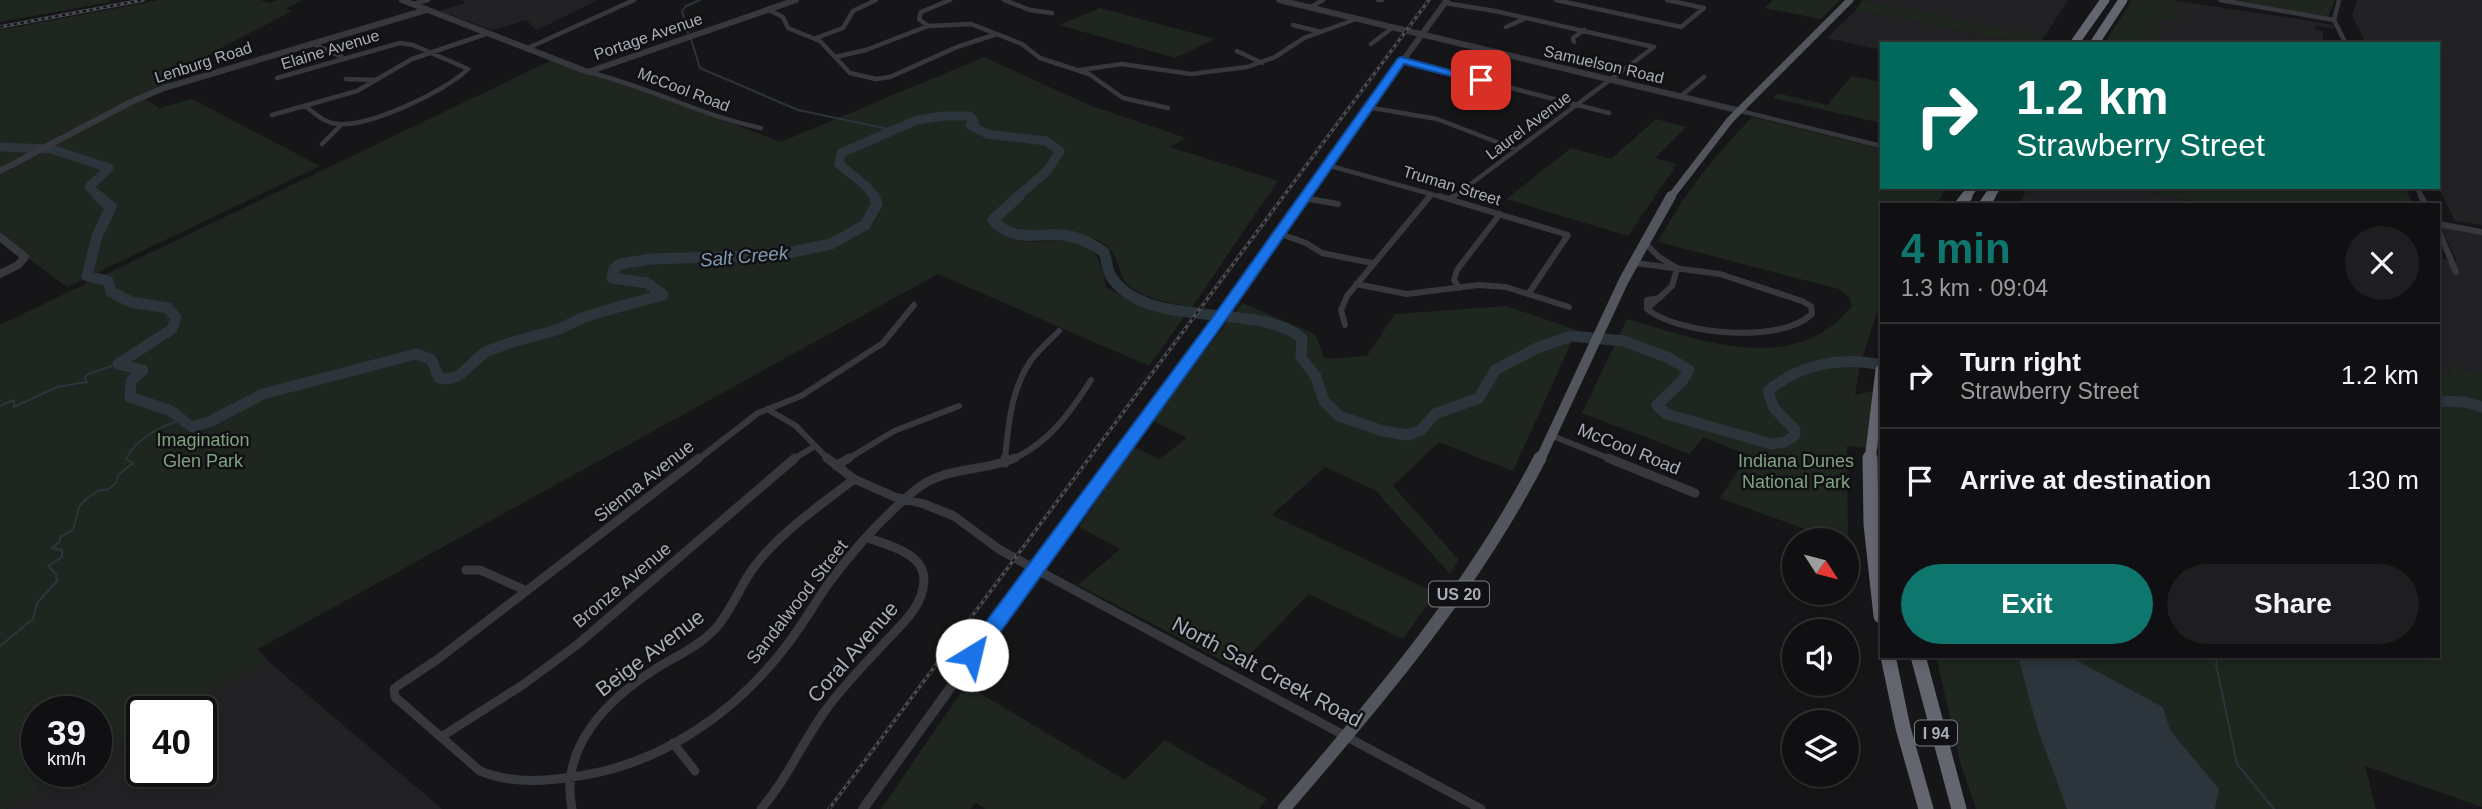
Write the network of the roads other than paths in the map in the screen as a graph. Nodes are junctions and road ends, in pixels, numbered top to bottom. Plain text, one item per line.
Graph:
1 (402, 0) edge
2 (428, 0) edge
3 (634, 0) edge
4 (796, 0) edge
5 (876, 0) edge
6 (950, 0) edge
7 (1004, 0) edge
8 (1022, 0) edge
9 (1279, 0) edge
10 (1323, 0) edge
11 (1556, 0) edge
12 (1667, 0) edge
13 (1850, 0) edge
14 (2105, 0) edge
15 (2123, 0) edge
16 (2220, 0) edge
17 (2339, 0) edge
18 (1446, 1) edge
19 (1013, 3) junction
20 (413, 4) junction
21 (1309, 8) junction
22 (426, 10) junction
23 (769, 10) junction
24 (1052, 13) dead end
25 (1526, 18) junction
26 (1356, 19) junction
27 (2334, 20) junction
28 (1293, 25) dead end
29 (928, 26) junction
30 (1506, 27) dead end
31 (1392, 28) junction
32 (1584, 30) junction
33 (1322, 32) junction
34 (489, 33) junction
35 (998, 34) junction
36 (1420, 35) junction
37 (816, 38) junction
38 (1574, 42) dead end
39 (2075, 42) edge
40 (2095, 42) edge
41 (2345, 42) edge
42 (311, 43) junction
43 (1371, 44) dead end
44 (528, 48) junction
45 (1237, 51) dead end
46 (431, 52) junction
47 (344, 57) junction
48 (835, 57) junction
49 (1401, 60) junction
50 (1262, 63) junction
51 (1080, 70) junction
52 (588, 72) junction
53 (1704, 77) dead end
54 (277, 78) dead end
55 (346, 79) dead end
56 (1608, 79) junction
57 (376, 80) junction
58 (1506, 87) junction
59 (1681, 96) junction
60 (1484, 103) dead end
61 (1575, 104) junction
62 (305, 106) junction
63 (1367, 107) junction
64 (1168, 108) dead end
65 (1741, 111) junction
66 (1609, 113) dead end
67 (272, 115) dead end
68 (342, 124) junction
69 (761, 128) dead end
70 (322, 144) dead end
71 (1880, 146) edge
72 (1515, 149) junction
73 (1327, 165) junction
74 (0, 171) edge
75 (1432, 194) junction
76 (1304, 198) junction
77 (1450, 199) junction
78 (1338, 204) dead end
79 (1500, 214) junction
80 (2440, 227) edge
81 (2440, 232) edge
82 (2482, 232) edge
83 (1278, 233) junction
84 (0, 237) edge
85 (1645, 243) junction
86 (1372, 263) junction
87 (1635, 263) junction
88 (1677, 269) junction
89 (2456, 272) dead end
90 (0, 274) edge
91 (1356, 284) junction
92 (1459, 288) junction
93 (1529, 293) junction
94 (914, 305) dead end
95 (1569, 307) dead end
96 (1345, 325) dead end
97 (1059, 331) dead end
98 (1880, 378) edge
99 (1091, 380) dead end
100 (959, 406) dead end
101 (767, 408) junction
102 (1550, 435) junction
103 (815, 446) junction
104 (1005, 463) junction
105 (836, 466) junction
106 (854, 479) junction
107 (1695, 493) dead end
108 (906, 499) junction
109 (868, 538) junction
110 (1035, 567) junction
111 (466, 570) dead end
112 (527, 591) junction
113 (1880, 607) edge
114 (1888, 658) edge
115 (1918, 658) edge
116 (394, 690) joint
117 (1348, 736) junction
118 (441, 737) junction
119 (673, 743) junction
120 (695, 772) dead end
121 (572, 777) junction
122 (572, 809) edge
123 (761, 809) edge
124 (863, 809) edge
125 (1284, 809) edge
126 (1481, 809) edge
127 (1926, 809) edge
128 (1959, 809) edge

1 - 20 street, McCool Road
2 - 20 street
3 - 44 street
4 - 23 street, Portage Avenue
5 - 37 street
6 - 29 street
7 - 19 street
8 - 19 street
9 - 21 street, Samuelson Road
10 - 21 street
11 - 12 street
13 - 65 main road, US 20
14 - 39 highway
15 - 40 highway
16 - 27 street
17 - 27 street
18 - 25 street
18 - 36 street
19 - 24 street
20 - 22 street, McCool Road
21 - 26 street, Samuelson Road
22 - 34 street, McCool Road
22 - 42 street, Lenburg Road
23 - 37 street
23 - 52 street, Portage Avenue
25 - 30 street
25 - 32 street
26 - 31 street, Samuelson Road
26 - 33 street
27 - 41 street
28 - 33 street
29 - 35 street
29 - 48 street
31 - 36 street, Samuelson Road
31 - 43 street
32 - 38 street
32 - 56 street, Laurel Avenue
33 - 50 street
34 - 44 street, McCool Road
34 - 46 street
35 - 48 street
35 - 51 street
36 - 49 street
36 - 56 street, Samuelson Road
37 - 48 street
42 - 47 street
42 - 74 street, Lenburg Road
44 - 52 street, McCool Road
45 - 50 street
46 - 47 street, Elaine Avenue
46 - 57 street
46 - 68 street, Elaine Avenue
47 - 54 street, Elaine Avenue
49 - 58 street
49 - 63 street
50 - 51 street
51 - 64 street
52 - 69 street, McCool Road
53 - 59 street
55 - 57 street
56 - 59 street, Samuelson Road
56 - 61 street, Laurel Avenue
57 - 62 street
58 - 60 street
58 - 61 street
59 - 65 street, Samuelson Road
61 - 66 street
61 - 72 street, Laurel Avenue
62 - 67 street
62 - 68 street
63 - 72 street
63 - 73 street
65 - 71 street, Samuelson Road
65 - 85 main road, US 20
68 - 70 street
72 - 77 street, Laurel Avenue
73 - 75 street, Truman Street
73 - 76 street
75 - 77 street, Truman Street
75 - 86 street
76 - 78 street
76 - 83 street
77 - 79 street, Truman Street
79 - 92 street
79 - 93 street, Truman Street
80 - 82 street
81 - 89 street
83 - 86 street
83 - 110 street
84 - 90 street
85 - 87 main road, US 20
85 - 88 street
86 - 91 street
87 - 88 street
87 - 102 main road, US 20
88 - 88 street
91 - 92 street
91 - 96 street
92 - 93 street
93 - 95 street
94 - 101 street, Sienna Avenue
97 - 104 street
98 - 113 highway
99 - 104 street, Sandalwood Street
100 - 105 street
101 - 103 street, North Salt Creek Road
101 - 112 street, Sienna Avenue
102 - 107 street, McCool Road
102 - 117 main road, US 20
103 - 105 street, North Salt Creek Road
103 - 118 street, Bronze Avenue
104 - 108 street, Sandalwood Street
105 - 106 street, North Salt Creek Road
106 - 108 street, North Salt Creek Road
106 - 121 street, Beige Avenue
108 - 109 street, Sandalwood Street
108 - 110 street, North Salt Creek Road
109 - 119 street, Sandalwood Street
109 - 123 street, Coral Avenue
110 - 117 street, North Salt Creek Road
110 - 124 street
111 - 112 street
112 - 116 street, Sienna Avenue
114 - 127 highway, I 94
115 - 128 highway, I 94
116 - 118 street, Sandalwood Street
117 - 125 main road, US 20
117 - 126 street, North Salt Creek Road
118 - 121 street, Sandalwood Street
119 - 120 street
119 - 121 street, Sandalwood Street
121 - 122 street

